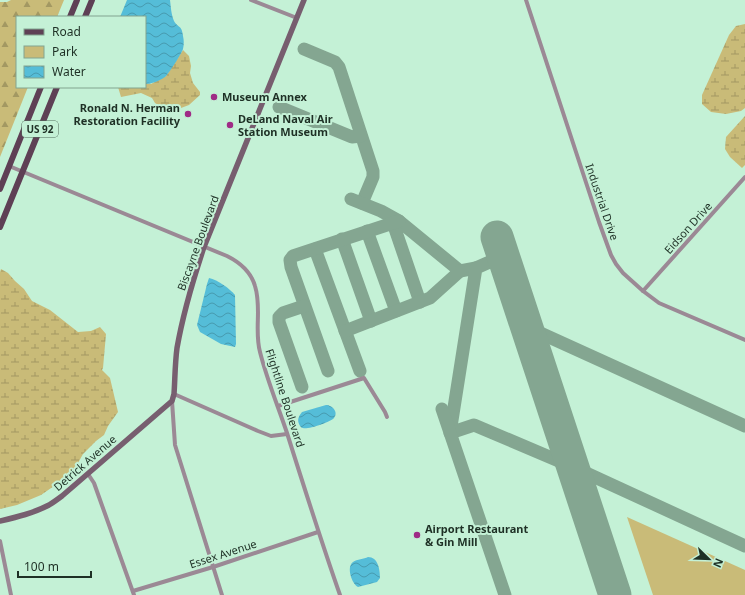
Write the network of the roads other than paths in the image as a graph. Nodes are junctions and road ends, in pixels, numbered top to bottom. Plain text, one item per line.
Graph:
1 (77, 0) edge
2 (92, 0) edge
3 (251, 0) edge
4 (304, 0) edge
5 (526, 0) edge
6 (70, 16) edge
7 (85, 16) edge
8 (296, 18) junction
9 (41, 88) edge
10 (57, 88) edge
11 (9, 166) junction
12 (23, 172) junction
13 (745, 177) edge
14 (0, 189) edge
15 (0, 227) edge
16 (204, 247) junction
17 (644, 291) junction
18 (745, 340) edge
19 (174, 394) junction
20 (172, 401) junction
21 (278, 406) junction
22 (387, 417) dead end
23 (287, 434) junction
24 (88, 474) junction
25 (0, 521) edge
26 (318, 532) junction
27 (0, 541) edge
28 (213, 567) junction
29 (134, 593) edge
30 (11, 595) edge
31 (222, 595) edge
32 (340, 595) edge

1 - 6 main road
2 - 7 main road
3 - 8 street
4 - 8 street, Biscayne Boulevard
5 - 17 street, Industrial Drive
8 - 16 street, Biscayne Boulevard
9 - 11 main road, US 92
10 - 12 main road, US 92
11 - 12 street, Flightline Boulevard
11 - 14 main road, US 92
12 - 15 main road, US 92
12 - 16 street, Flightline Boulevard
13 - 17 street, Eidson Drive
16 - 19 street, Biscayne Boulevard
16 - 21 street, Flightline Boulevard
17 - 18 street, Industrial Drive
19 - 20 street, Biscayne Boulevard
19 - 23 street
20 - 24 street, Detrick Avenue
20 - 28 street
21 - 22 street
21 - 23 street, Flightline Boulevard
23 - 26 street, Flightline Boulevard
24 - 25 street, Detrick Avenue
24 - 29 street
26 - 28 street, Essex Avenue
26 - 32 street, Flightline Boulevard
27 - 30 street
28 - 29 street, Essex Avenue
28 - 31 street

